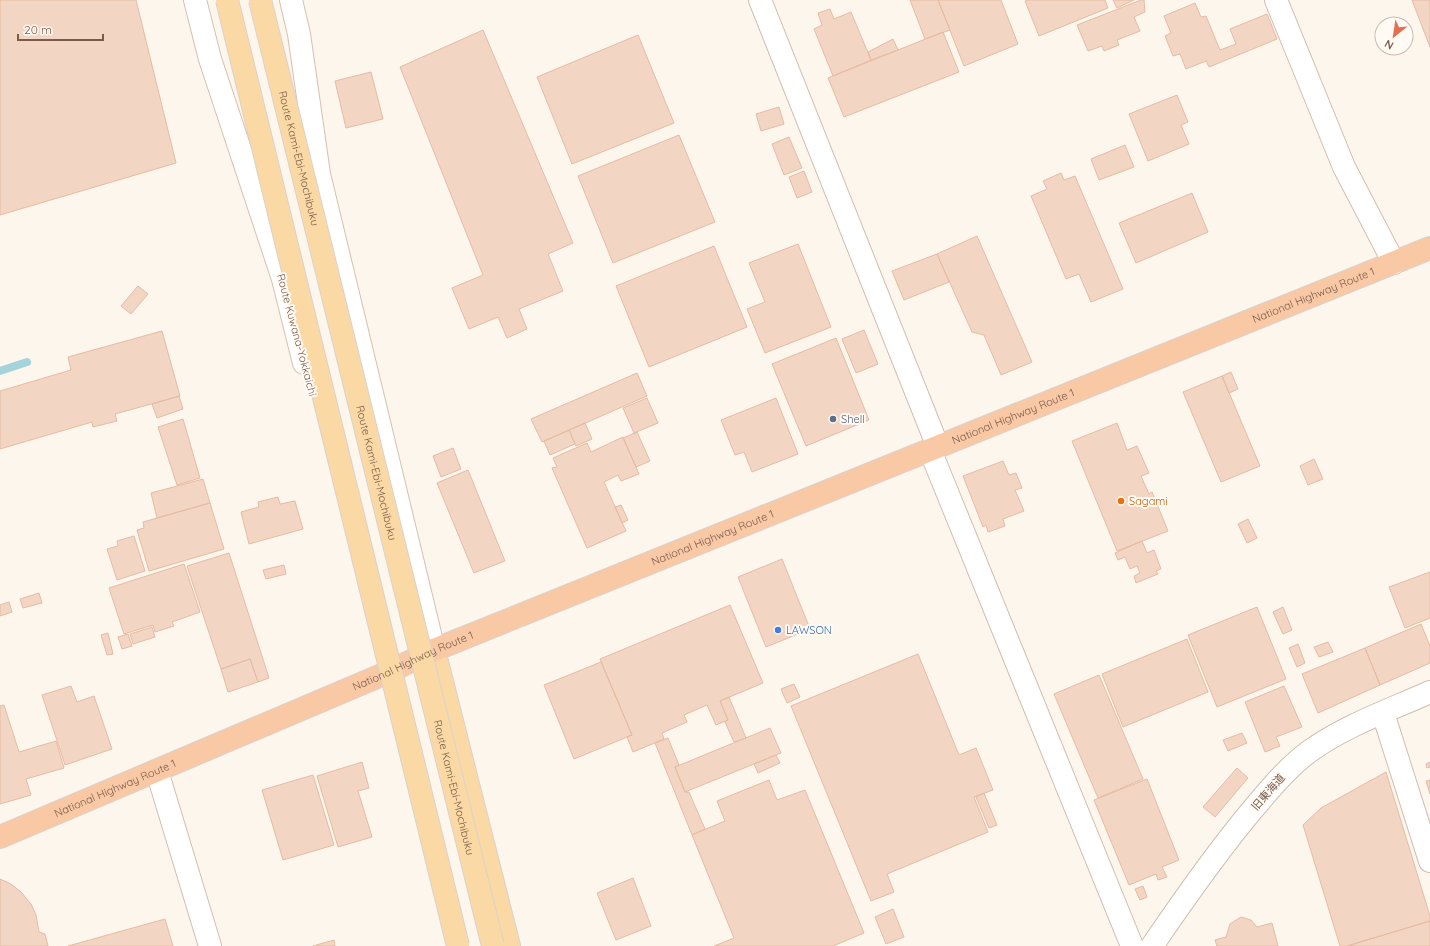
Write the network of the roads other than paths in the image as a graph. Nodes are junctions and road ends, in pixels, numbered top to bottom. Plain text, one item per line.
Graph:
1 (195, 0) edge
2 (227, 0) edge
3 (260, 0) edge
4 (291, 0) edge
5 (760, 0) edge
6 (1276, 0) edge
7 (1430, 248) edge
8 (1394, 263) junction
9 (934, 448) junction
10 (434, 650) junction
11 (384, 674) junction
12 (1430, 692) edge
13 (1383, 713) junction
14 (157, 771) junction
15 (0, 837) edge
16 (1430, 861) edge
17 (210, 946) edge
18 (451, 946) edge
19 (458, 946) edge
20 (493, 946) edge
21 (509, 946) edge
22 (1132, 946) edge
23 (1152, 946) edge

1 - 11 street, Route Kuwana-Yokkaichi
2 - 19 main road, bridge
3 - 20 main road, Route Kami-Ebi-Mochibuku, bridge
4 - 10 street
5 - 9 street
6 - 8 street
7 - 8 highway, National Highway Route 1
8 - 9 highway, National Highway Route 1
9 - 10 highway, National Highway Route 1
9 - 22 street
10 - 11 highway, National Highway Route 1
10 - 21 main road
11 - 14 highway, National Highway Route 1
11 - 18 main road
12 - 13 street, 旧東海道
13 - 16 street
13 - 23 street, 旧東海道
14 - 15 highway, National Highway Route 1
14 - 17 street

